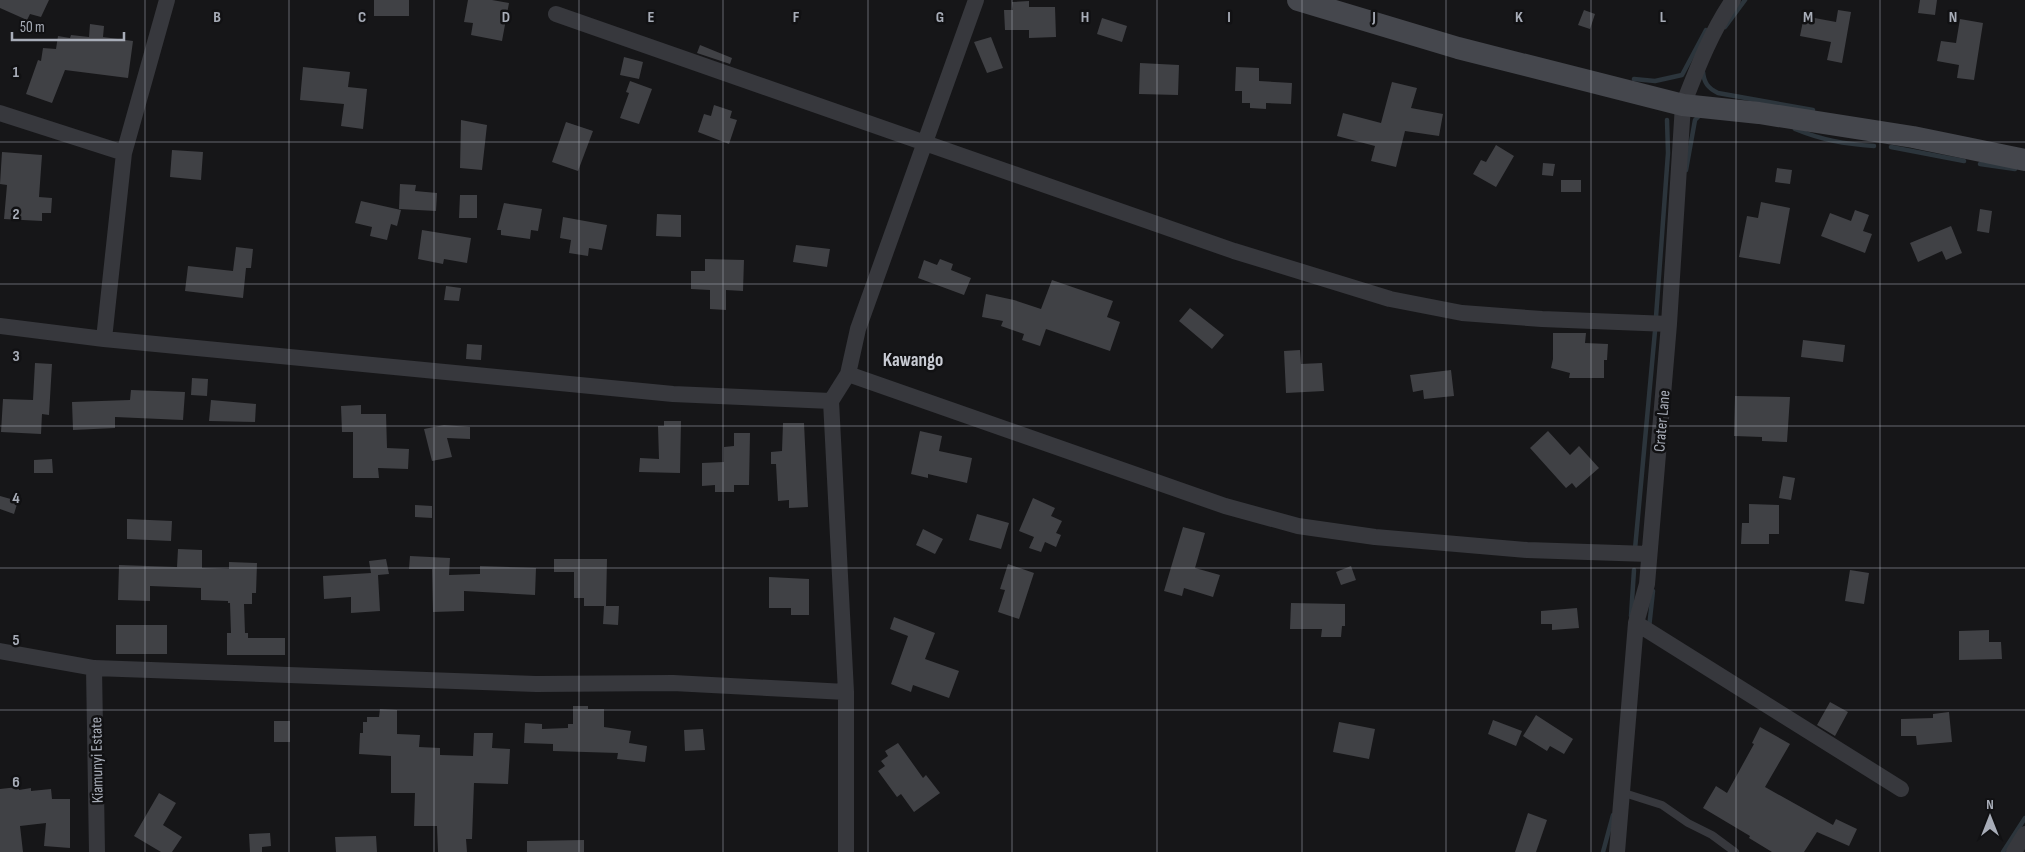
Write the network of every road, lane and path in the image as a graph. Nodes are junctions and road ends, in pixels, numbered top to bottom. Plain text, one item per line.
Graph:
1 (168, 0) edge
2 (976, 0) edge
3 (1298, 0) edge
4 (1733, 0) edge
5 (556, 14) dead end
6 (1683, 105) junction
7 (0, 113) edge
8 (924, 142) junction
9 (124, 153) junction
10 (2025, 160) edge
11 (1669, 324) junction
12 (0, 326) edge
13 (104, 338) junction
14 (848, 374) junction
15 (831, 402) junction
16 (1649, 554) junction
17 (1636, 623) junction
18 (0, 651) edge
19 (94, 668) junction
20 (846, 692) junction
21 (1901, 789) dead end
22 (1621, 792) junction
23 (2025, 834) edge
24 (97, 852) edge
25 (846, 852) edge
26 (1617, 852) edge
27 (1735, 852) edge
28 (2014, 852) edge

1 - 9 street
2 - 8 street
3 - 6 street
4 - 6 street, Crater Lane
5 - 8 street
6 - 10 street
6 - 11 street, Crater Lane
7 - 9 street
8 - 11 street
8 - 14 street
9 - 13 street
11 - 16 street, Crater Lane
12 - 13 street
13 - 15 street
14 - 15 street
14 - 16 street
15 - 20 street
16 - 17 street, Crater Lane
17 - 21 street
17 - 22 street, Crater Lane
18 - 19 street
19 - 20 street
19 - 24 street, Kiamunyi Estate
20 - 25 street
22 - 26 street, Crater Lane
22 - 27 lane
23 - 28 street

